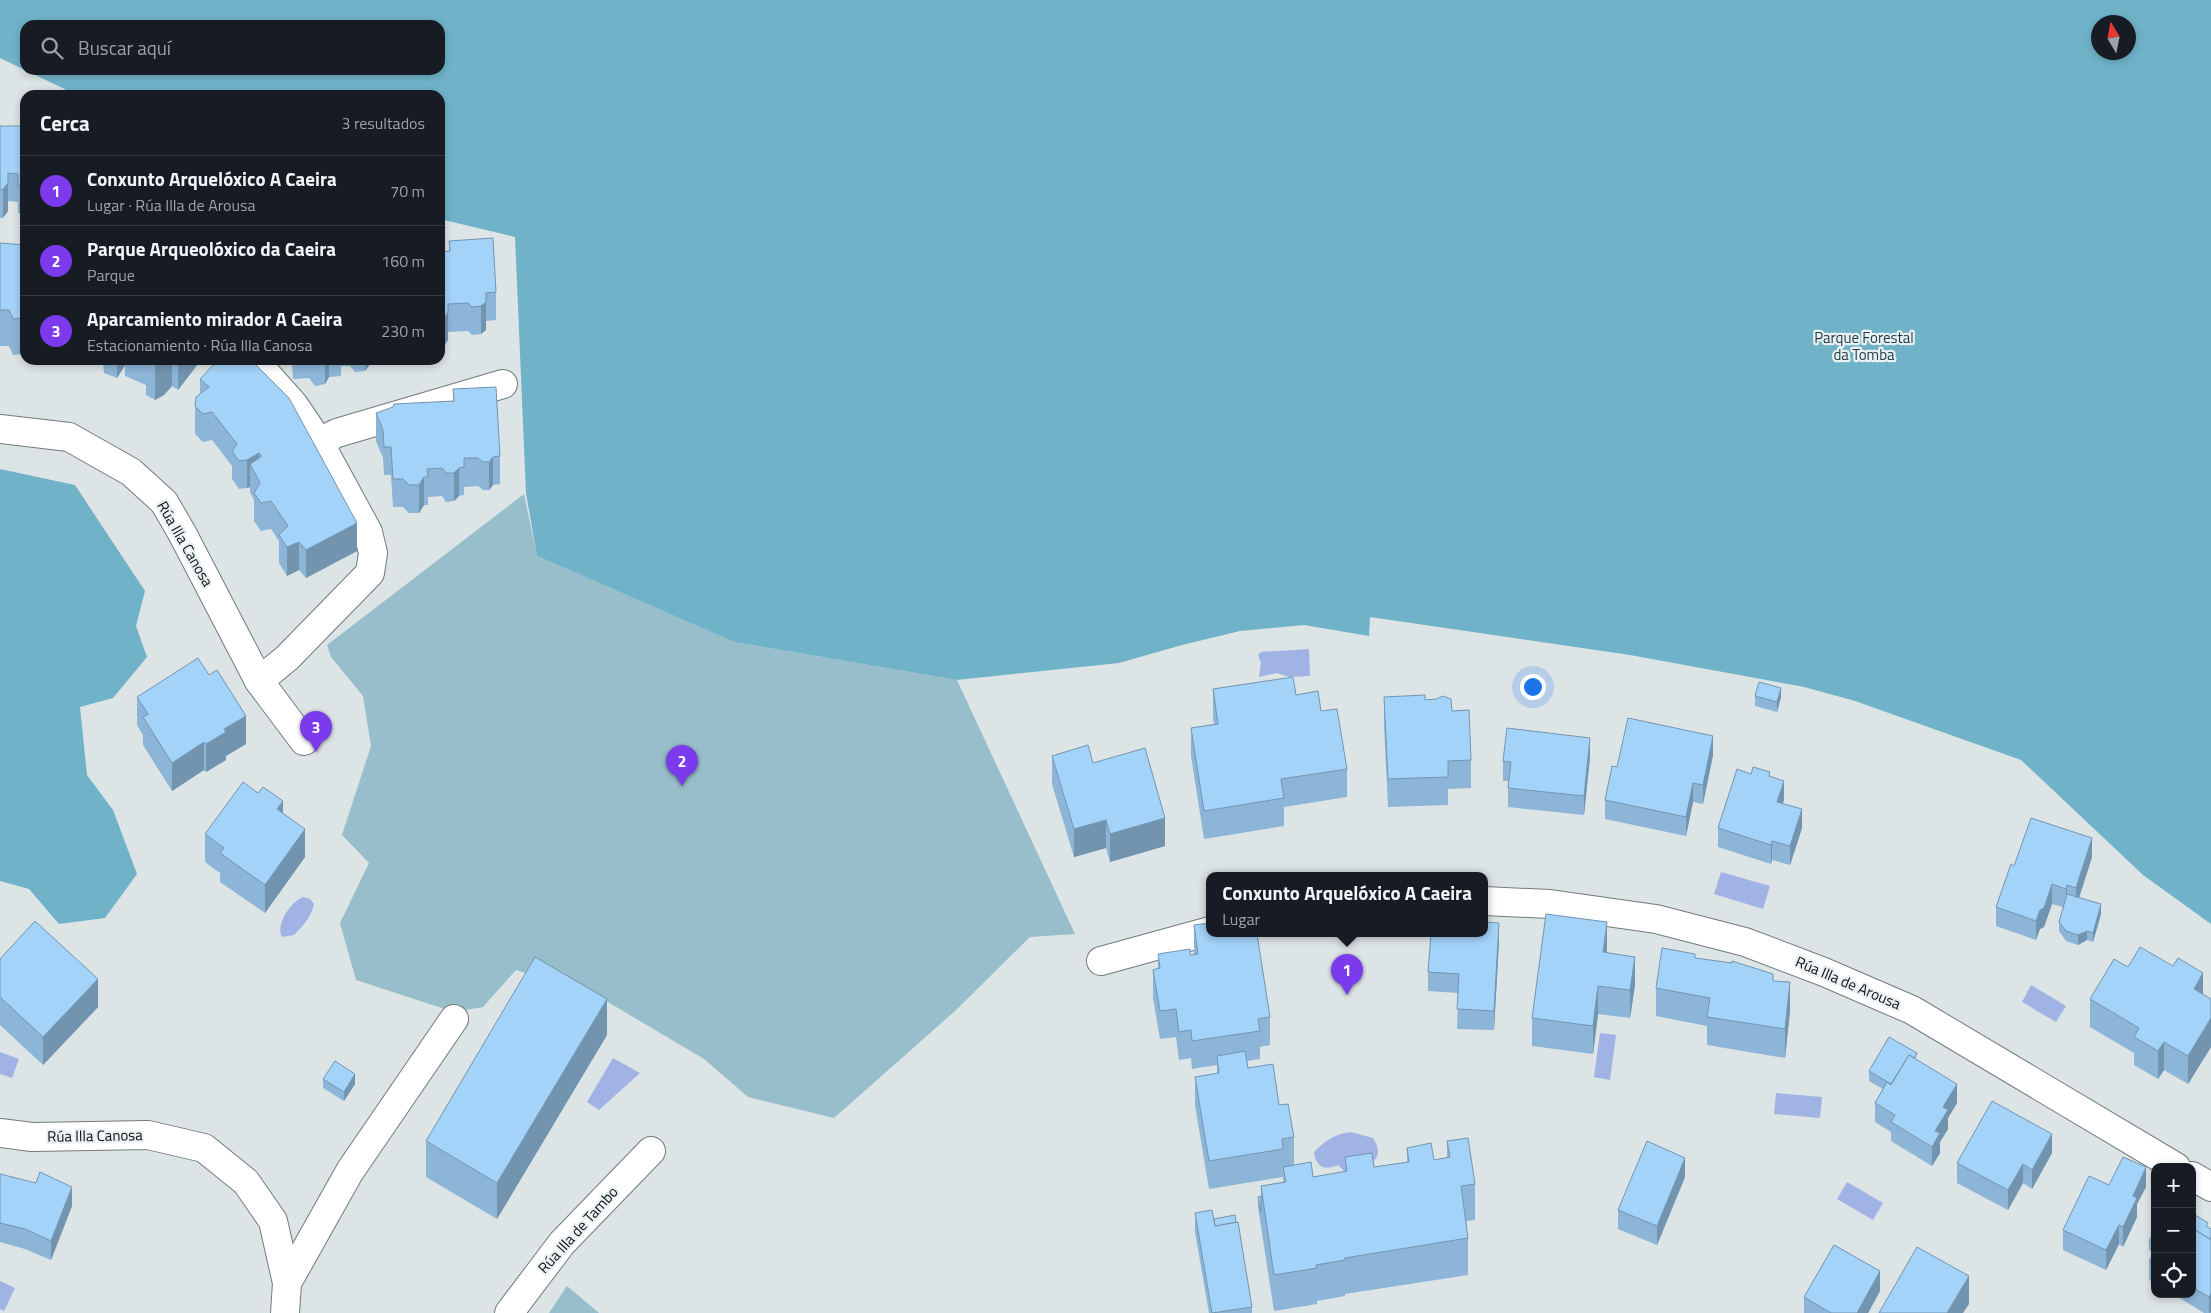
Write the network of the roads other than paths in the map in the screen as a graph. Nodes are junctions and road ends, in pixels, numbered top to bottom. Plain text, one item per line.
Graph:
1 (258, 365) edge
2 (503, 384) dead end
3 (0, 429) edge
4 (319, 442) junction
5 (260, 681) junction
6 (304, 741) dead end
7 (1488, 901) edge
8 (1206, 932) edge
9 (1101, 961) dead end
10 (454, 1019) dead end
11 (0, 1133) edge
12 (651, 1151) dead end
13 (2169, 1163) edge
14 (2196, 1178) edge
15 (2211, 1187) edge
16 (287, 1283) junction
17 (285, 1313) edge
18 (509, 1313) edge

1 - 4 street
2 - 4 street
3 - 5 street, Rúa Illa Canosa
4 - 5 street
5 - 6 street, Rúa Illa Canosa
7 - 13 street, Rúa Illa de Arousa
8 - 9 street
10 - 16 street
11 - 16 street, Rúa Illa Canosa
12 - 18 street, Rúa Illa de Tambo
14 - 15 street
16 - 17 street, Rúa Illa Canosa

